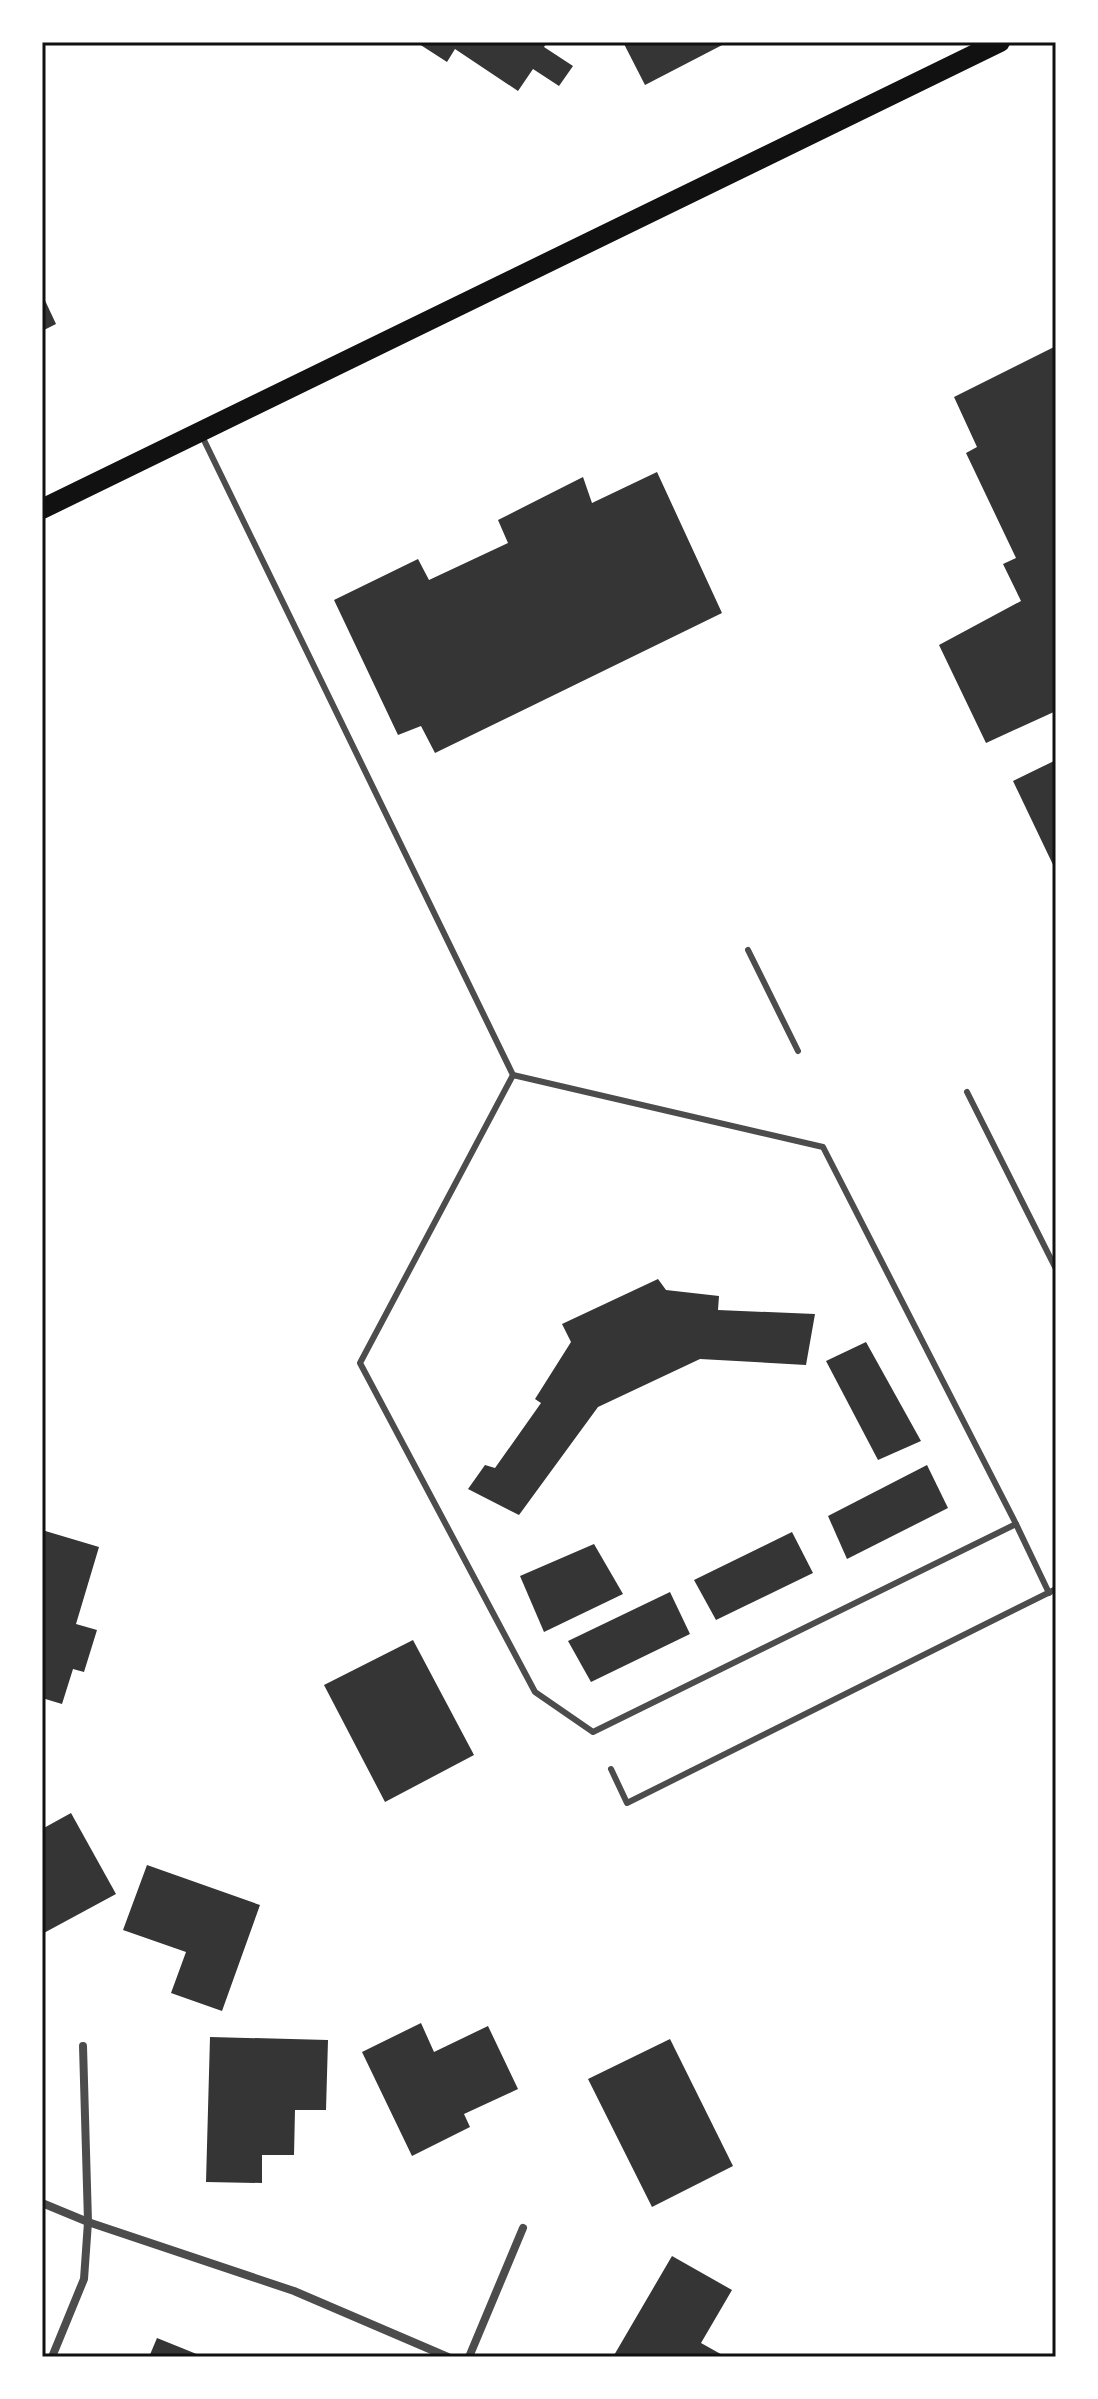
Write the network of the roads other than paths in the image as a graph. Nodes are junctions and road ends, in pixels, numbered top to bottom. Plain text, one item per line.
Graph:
1 (986, 45) edge
2 (200, 431) junction
3 (42, 509) edge
4 (748, 950) dead end
5 (798, 1051) dead end
6 (513, 1075) junction
7 (967, 1092) dead end
8 (1056, 1269) edge
9 (1016, 1524) junction
10 (1052, 1591) edge
11 (611, 1769) dead end
12 (83, 2046) dead end
13 (42, 2203) edge
14 (88, 2222) junction
15 (523, 2228) dead end
16 (52, 2357) edge
17 (448, 2357) edge
18 (469, 2357) edge

1 - 2 main road
2 - 3 main road
2 - 6 lane
4 - 5 lane
6 - 9 lane
6 - 9 lane
7 - 8 lane
9 - 10 lane
10 - 11 lane
12 - 14 street
13 - 14 street
14 - 16 street
14 - 17 street
15 - 18 street

